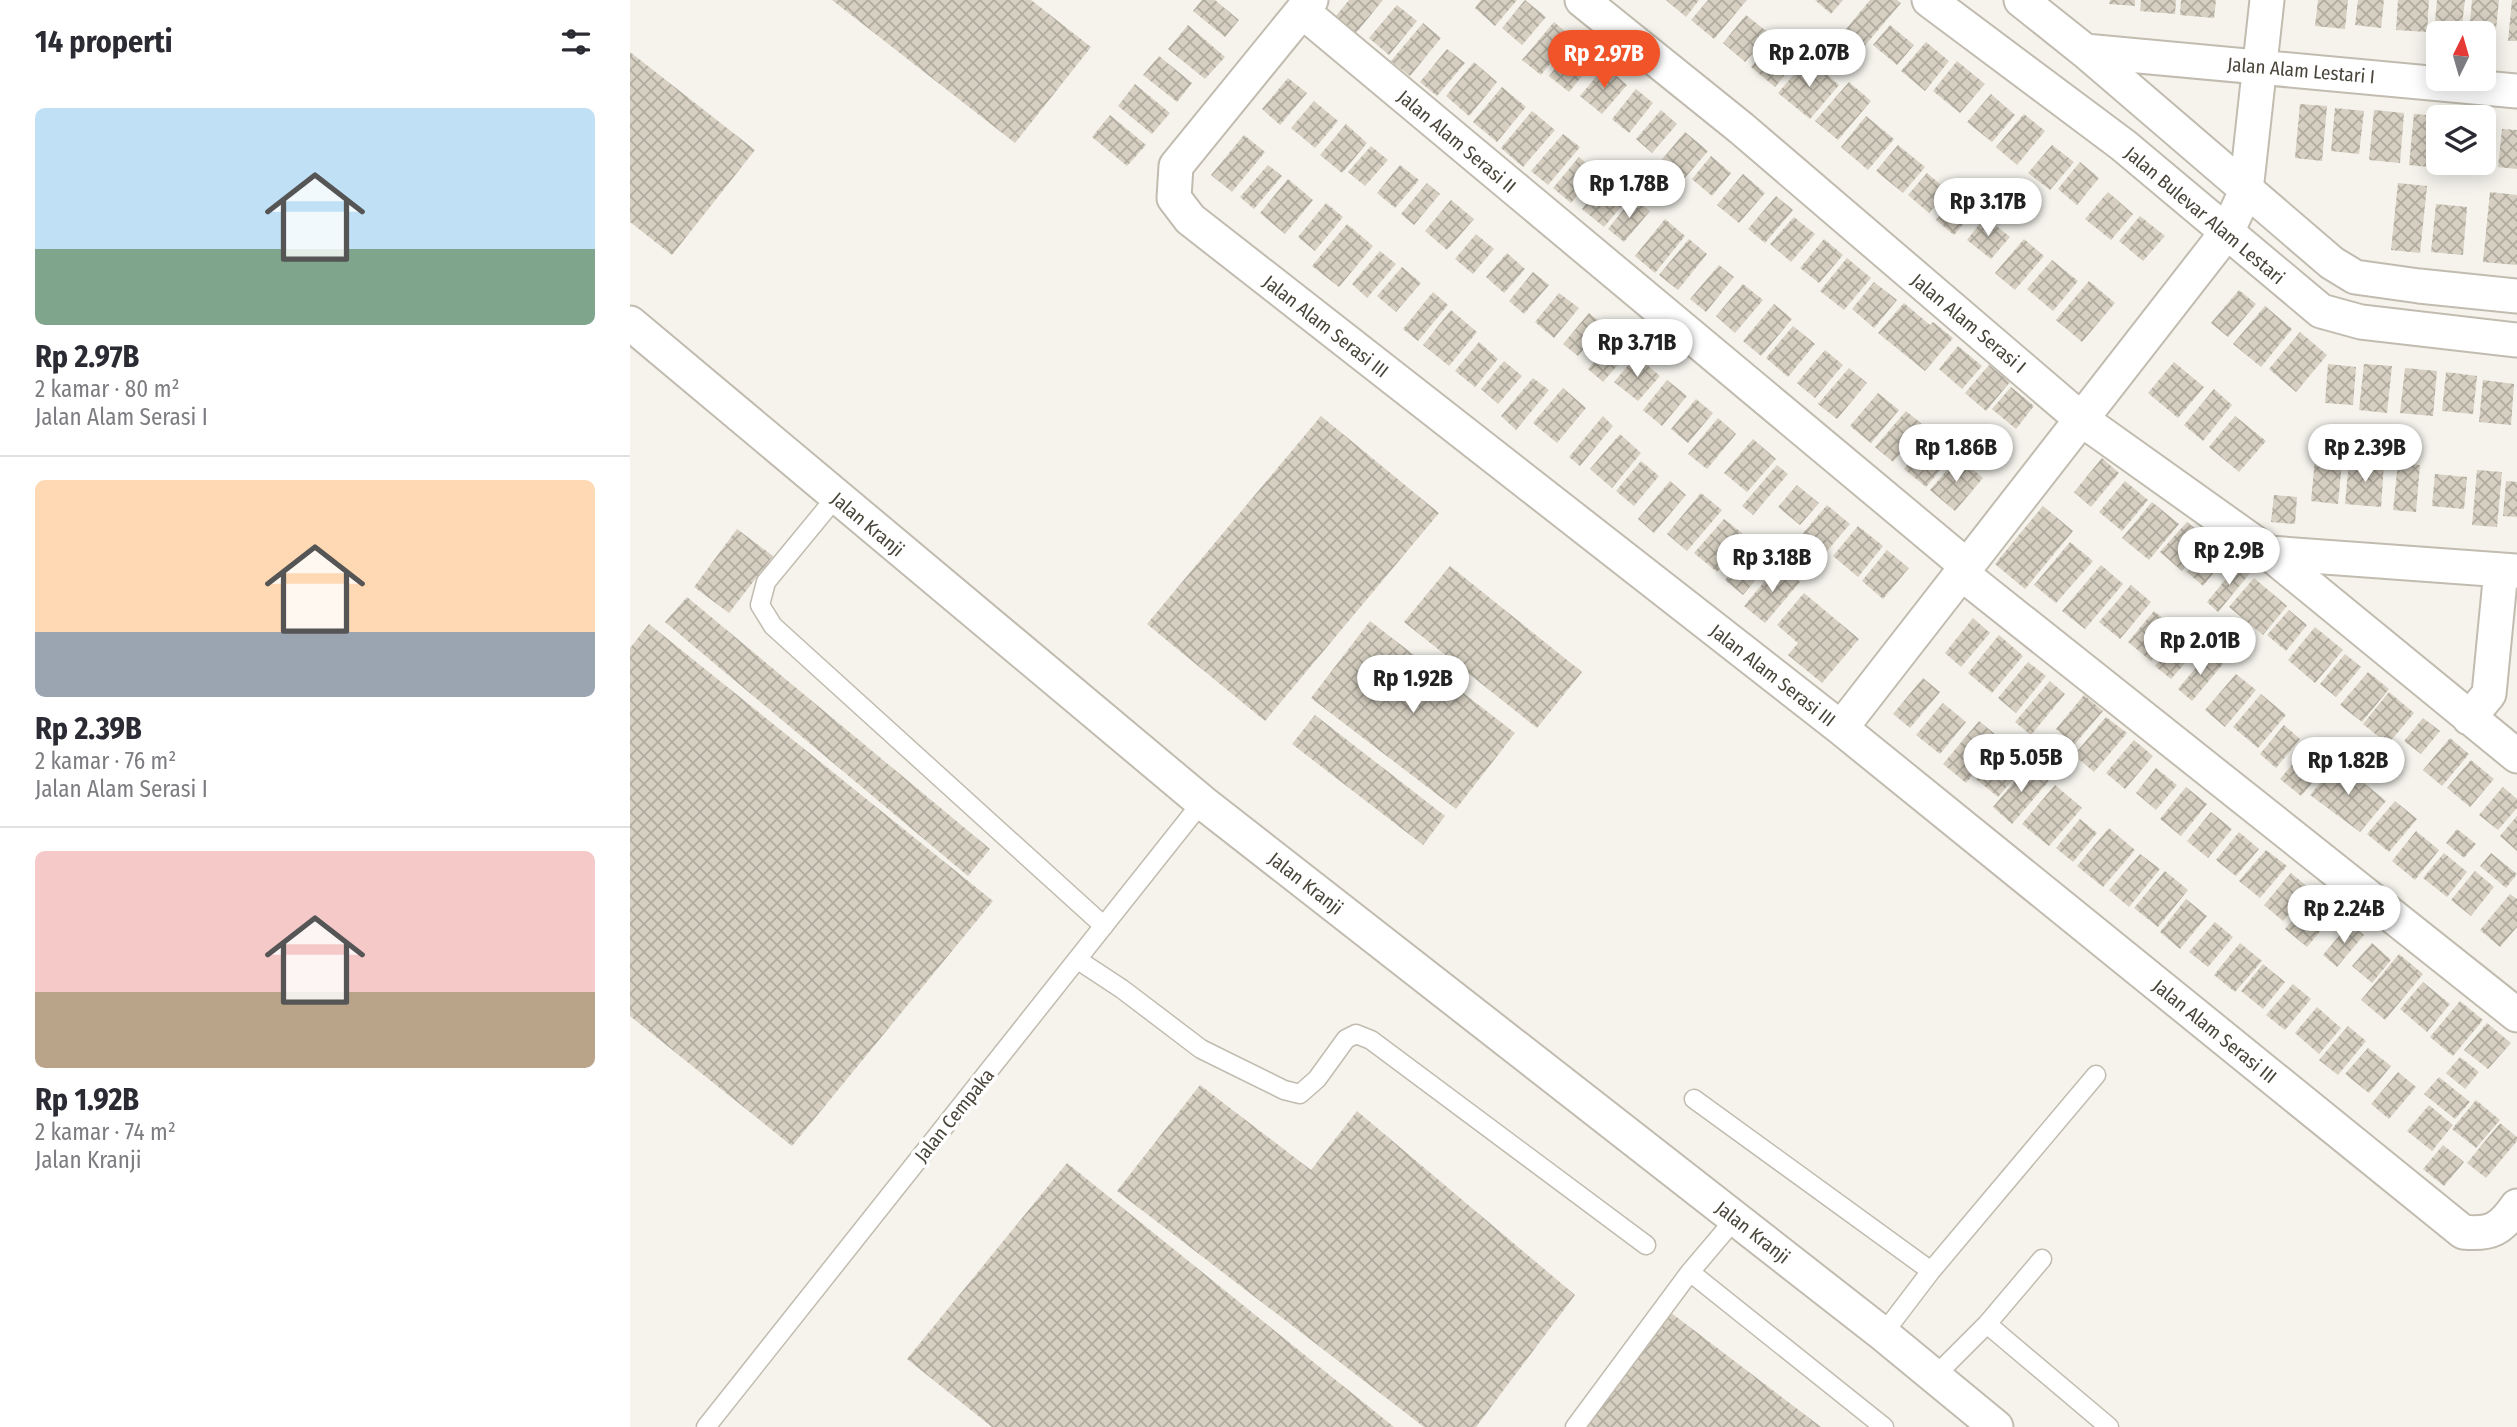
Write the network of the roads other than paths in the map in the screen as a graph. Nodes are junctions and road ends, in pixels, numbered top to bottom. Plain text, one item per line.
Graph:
1 (1582, 0) edge
2 (1929, 0) edge
3 (2021, 0) edge
4 (2267, 0) edge
5 (1306, 5) edge
6 (2085, 51) junction
7 (2258, 66) junction
8 (2517, 91) edge
9 (2246, 191) junction
10 (2227, 232) junction
11 (2517, 296) edge
12 (630, 323) edge
13 (2517, 340) edge
14 (2081, 419) junction
15 (836, 497) junction
16 (2269, 553) junction
17 (1964, 570) junction
18 (2509, 571) edge
19 (2469, 718) junction
20 (1841, 728) junction
21 (2517, 756) edge
22 (1202, 802) junction
23 (1104, 926) junction
24 (1078, 960) junction
25 (2517, 1015) edge
26 (2096, 1075) dead end
27 (1694, 1099) dead end
28 (2517, 1206) edge
29 (1735, 1219) junction
30 (1646, 1245) dead end
31 (2042, 1259) dead end
32 (1931, 1271) junction
33 (1690, 1272) junction
34 (1987, 1324) junction
35 (1883, 1334) junction
36 (1934, 1377) junction
37 (706, 1427) edge
38 (1574, 1427) edge
39 (1884, 1427) edge
40 (1996, 1427) edge
41 (2109, 1427) edge

1 - 14 street, Jalan Alam Serasi I
2 - 10 street, Jalan Bulevar Alam Lestari
3 - 6 street
4 - 7 street
5 - 17 street, Jalan Alam Serasi II
5 - 20 street, Jalan Alam Serasi III
6 - 7 street, Jalan Alam Lestari I
6 - 9 street
7 - 8 street, Jalan Alam Lestari I
7 - 9 street
9 - 10 street
9 - 11 street
10 - 13 street, Jalan Bulevar Alam Lestari
10 - 14 street
12 - 15 street, Jalan Kranji
14 - 16 street, Jalan Alam Serasi I
14 - 17 street
15 - 22 street, Jalan Kranji
15 - 23 lane
16 - 18 street
16 - 19 street, Jalan Alam Serasi I
17 - 20 street
17 - 25 street, Jalan Alam Serasi II
18 - 19 street
19 - 21 street, Jalan Alam Serasi I
20 - 28 street, Jalan Alam Serasi III
22 - 23 lane, Jalan Cempaka
22 - 29 street, Jalan Kranji
23 - 24 lane, Jalan Cempaka
24 - 30 lane
24 - 37 lane, Jalan Cempaka
26 - 32 lane
27 - 32 lane
29 - 33 lane
29 - 35 street, Jalan Kranji
31 - 34 lane
32 - 35 lane
33 - 38 lane
33 - 39 lane
34 - 36 lane
34 - 41 lane
35 - 36 street, Jalan Kranji
36 - 40 street, Jalan Kranji

